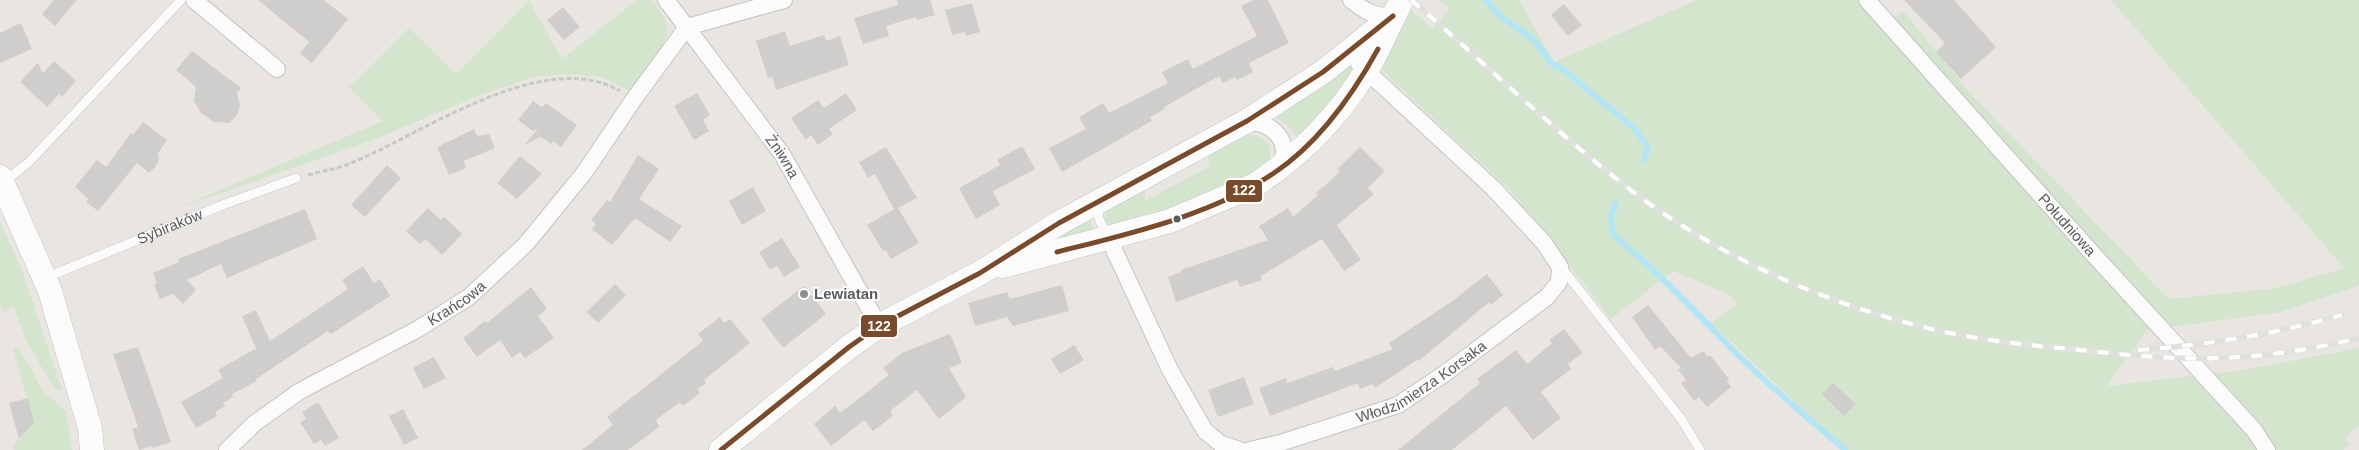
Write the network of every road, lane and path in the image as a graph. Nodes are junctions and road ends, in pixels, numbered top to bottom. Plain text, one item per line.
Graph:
1 (181, 0) edge
2 (194, 0) edge
3 (666, 0) edge
4 (784, 0) edge
5 (1351, 0) edge
6 (1867, 0) edge
7 (1398, 8) edge
8 (687, 27) junction
9 (1348, 53) junction
10 (277, 69) dead end
11 (1367, 70) junction
12 (634, 99) junction
13 (1237, 126) junction
14 (1268, 177) junction
15 (296, 178) joint
16 (1, 180) edge
17 (1106, 198) junction
18 (1109, 239) junction
19 (1560, 267) junction
20 (980, 273) junction
21 (44, 278) junction
22 (879, 326) junction
23 (92, 450) edge
24 (227, 450) edge
25 (721, 450) edge
26 (1240, 450) edge
27 (1250, 450) edge
28 (1700, 450) edge
29 (2267, 450) edge

1 - 16 lane
2 - 10 street
3 - 8 street, Żniwna
4 - 8 street
5 - 7 street
6 - 29 street, Południowa
7 - 9 street
7 - 11 street
8 - 12 street, Krańcowa
8 - 22 street, Żniwna
9 - 11 street
9 - 13 street
11 - 14 street
11 - 19 street
12 - 15 path
12 - 24 street, Krańcowa
13 - 14 street
13 - 17 street
14 - 18 street
15 - 21 lane, Sybiraków
16 - 21 street
17 - 18 lane
17 - 20 street
18 - 20 street
18 - 26 street
19 - 27 street, Włodzimierza Korsaka
19 - 28 lane
20 - 22 street
21 - 23 street
22 - 25 street

